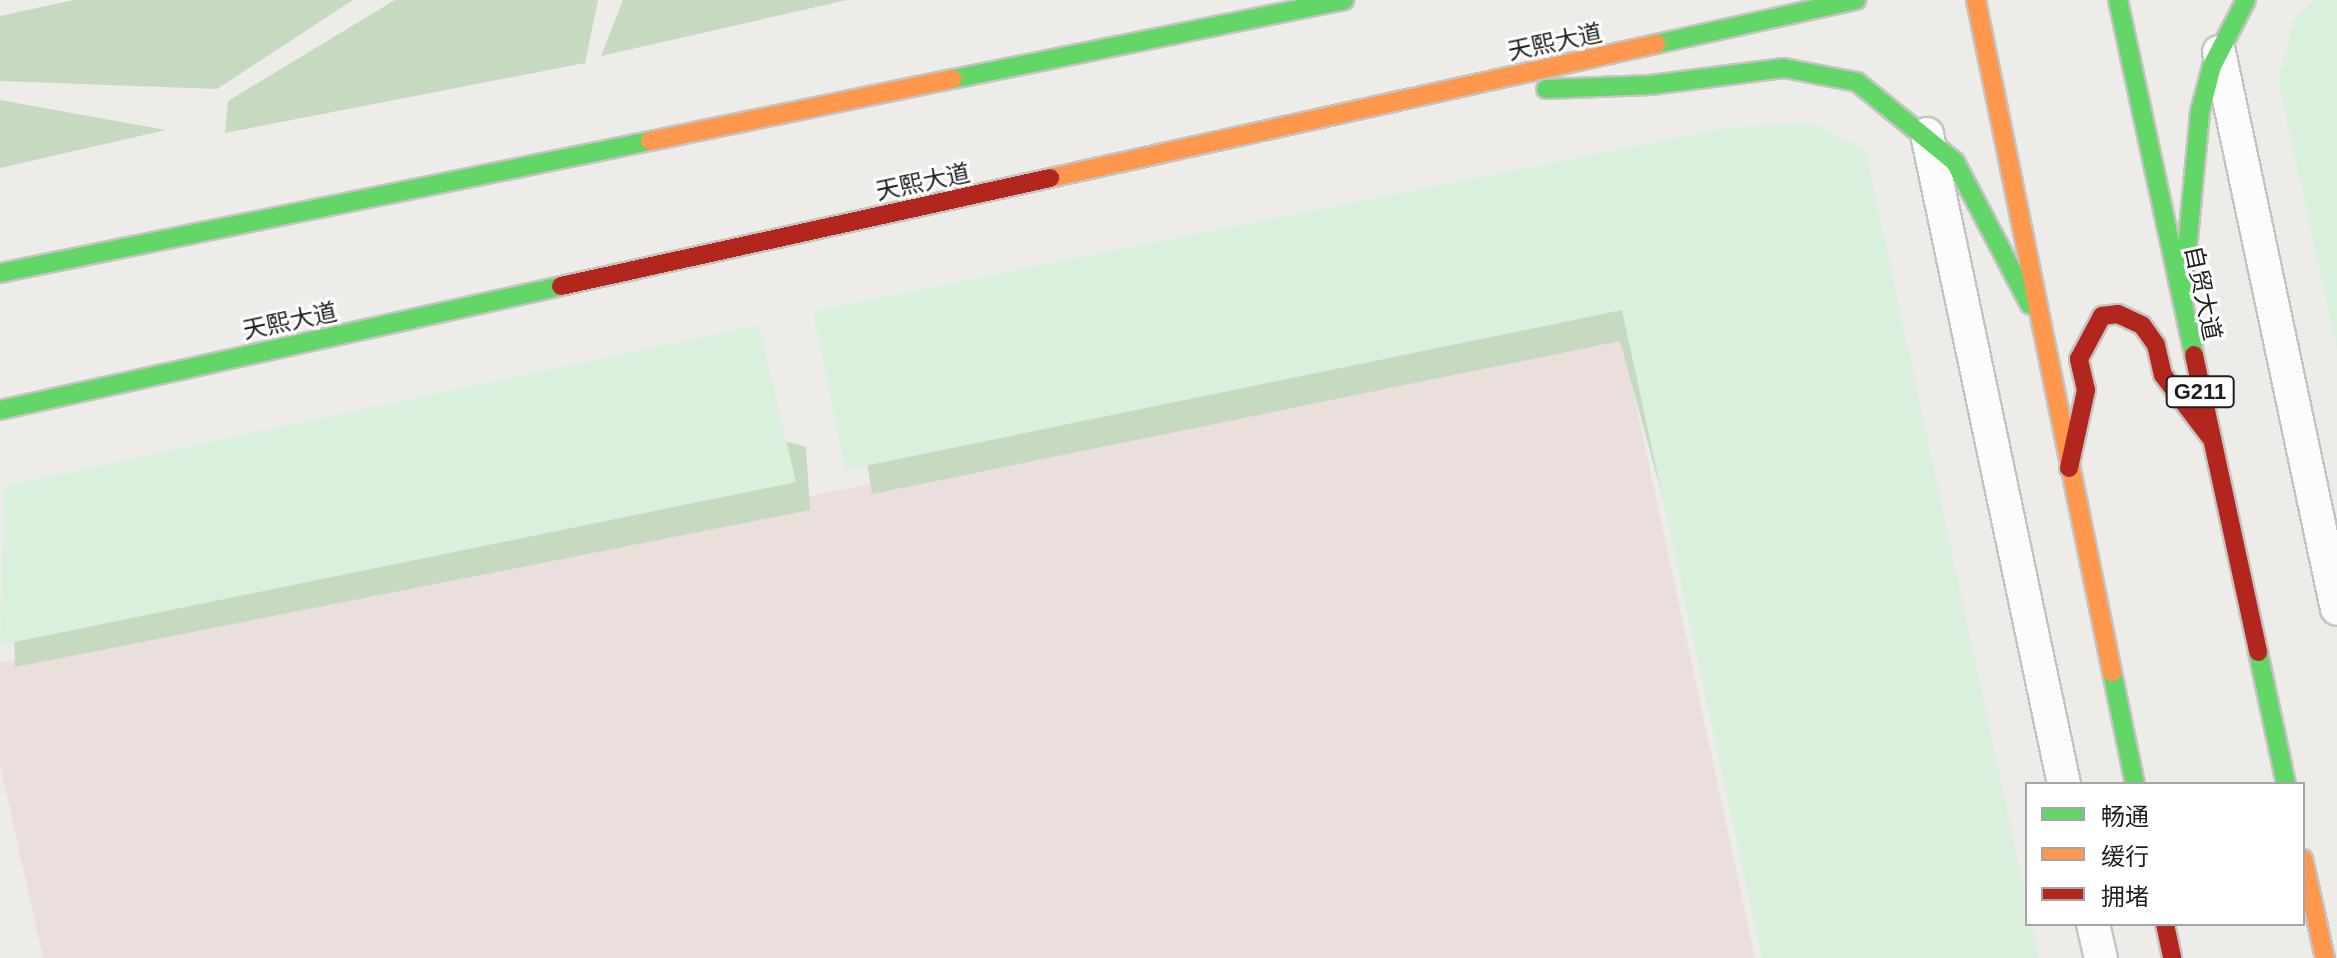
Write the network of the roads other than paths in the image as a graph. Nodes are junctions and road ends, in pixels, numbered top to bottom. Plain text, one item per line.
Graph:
1 (1344, 0) edge
2 (1856, 0) edge
3 (1976, 0) edge
4 (2118, 0) edge
5 (2246, 0) edge
6 (2218, 51) junction
7 (1432, 94) junction
8 (1927, 134) junction
9 (0, 273) edge
10 (2181, 306) junction
11 (2037, 322) junction
12 (0, 410) edge
13 (2210, 437) junction
14 (2069, 470) junction
15 (2337, 609) edge
16 (2064, 782) edge
17 (2135, 782) edge
18 (2286, 782) edge
19 (2305, 868) edge
20 (2093, 926) edge
21 (2165, 926) edge
22 (2101, 958) edge
23 (2172, 958) edge
24 (2325, 958) edge

1 - 9 main road
2 - 7 main road, 天熙大道
3 - 11 main road
4 - 10 main road, 自贸大道 / G211
5 - 6 main road
6 - 10 main road
6 - 15 street
7 - 8 main road
7 - 12 main road, 天熙大道
8 - 11 main road
8 - 16 street
10 - 13 main road, 自贸大道 / G211
11 - 14 main road
13 - 14 main road
13 - 18 main road, 自贸大道 / G211
14 - 17 main road
19 - 24 main road
20 - 22 street
21 - 23 main road

